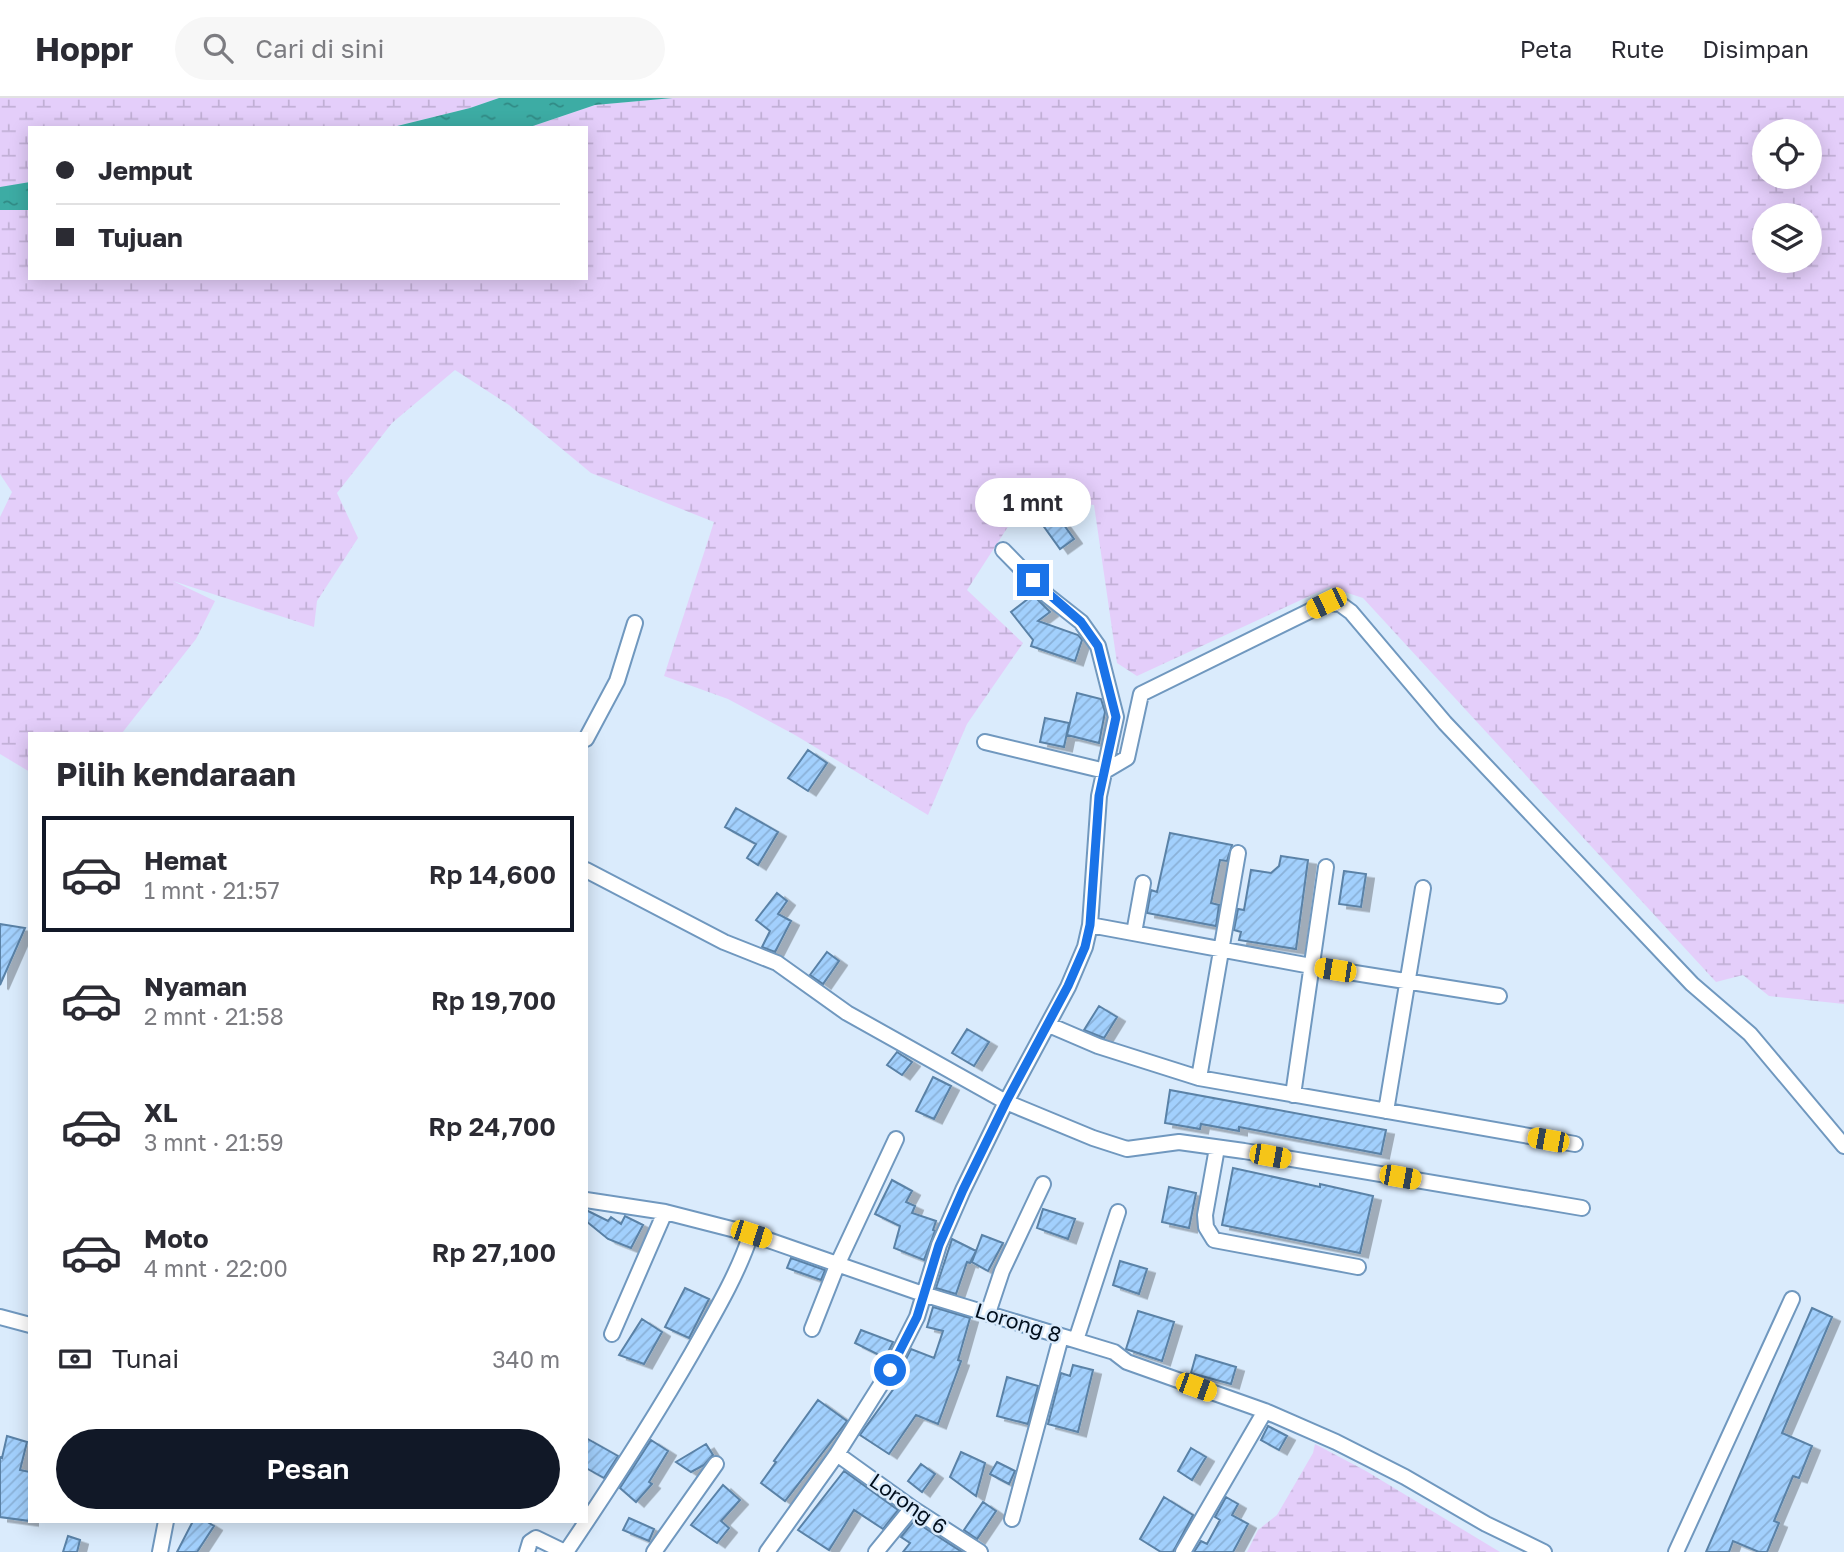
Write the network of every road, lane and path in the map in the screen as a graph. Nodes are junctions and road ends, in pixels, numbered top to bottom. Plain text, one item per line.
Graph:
1 (1003, 550) dead end
2 (635, 623) dead end
3 (588, 735) edge
4 (985, 742) dead end
5 (1105, 771) junction
6 (1238, 853) dead end
7 (1326, 867) dead end
8 (588, 871) edge
9 (1143, 883) dead end
10 (1423, 888) dead end
11 (1090, 925) junction
12 (1133, 933) junction
13 (1220, 950) junction
14 (1311, 966) junction
15 (1408, 982) junction
16 (1499, 996) dead end
17 (1049, 1025) junction
18 (1199, 1078) junction
19 (1293, 1095) junction
20 (1006, 1102) junction
21 (1386, 1111) junction
22 (895, 1139) dead end
23 (1575, 1144) dead end
24 (1844, 1146) edge
25 (1217, 1148) junction
26 (1043, 1184) dead end
27 (588, 1200) edge
28 (1582, 1208) dead end
29 (665, 1212) junction
30 (1118, 1212) dead end
31 (751, 1234) junction
32 (838, 1264) junction
33 (1358, 1267) dead end
34 (923, 1294) junction
35 (1792, 1299) dead end
36 (988, 1313) junction
37 (0, 1317) edge
38 (28, 1324) edge
39 (811, 1329) dead end
40 (612, 1334) dead end
41 (1060, 1337) junction
42 (1076, 1340) junction
43 (1265, 1411) junction
44 (837, 1454) junction
45 (716, 1464) dead end
46 (912, 1508) junction
47 (588, 1517) edge
48 (1012, 1519) dead end
49 (166, 1523) edge
50 (584, 1523) edge
51 (160, 1552) edge
52 (527, 1552) edge
53 (566, 1552) edge
54 (654, 1552) edge
55 (766, 1552) edge
56 (876, 1552) edge
57 (980, 1552) edge
58 (1183, 1552) edge
59 (1544, 1552) edge
60 (1676, 1552) edge

1 - 5 street
2 - 3 street
4 - 5 street
5 - 11 street
5 - 24 street
6 - 13 street
7 - 14 street
8 - 20 street
9 - 12 street
10 - 15 street
11 - 12 street
11 - 17 street
12 - 13 street
13 - 14 street
13 - 18 street
14 - 15 street
14 - 19 street
15 - 16 street
15 - 21 street
17 - 18 street
17 - 20 street
18 - 19 street
19 - 21 street
20 - 25 street
20 - 34 street
21 - 23 street
22 - 32 street
25 - 28 street
25 - 33 street
26 - 36 street
27 - 29 street, Lorong 8
29 - 31 street, Lorong 8
29 - 40 street
30 - 42 street
31 - 32 street, Lorong 8
31 - 47 street
32 - 34 street, Lorong 8
32 - 39 street
34 - 36 street, Lorong 8
34 - 44 street
35 - 60 street
36 - 41 street, Lorong 8
37 - 38 street
41 - 42 street, Lorong 8
41 - 48 street
42 - 43 street, Lorong 8
43 - 58 street
43 - 59 street, Lorong 8
44 - 46 street, Lorong 6
44 - 55 street
45 - 54 street
46 - 56 street
46 - 57 street, Lorong 6
49 - 51 street
50 - 53 street
52 - 53 street

